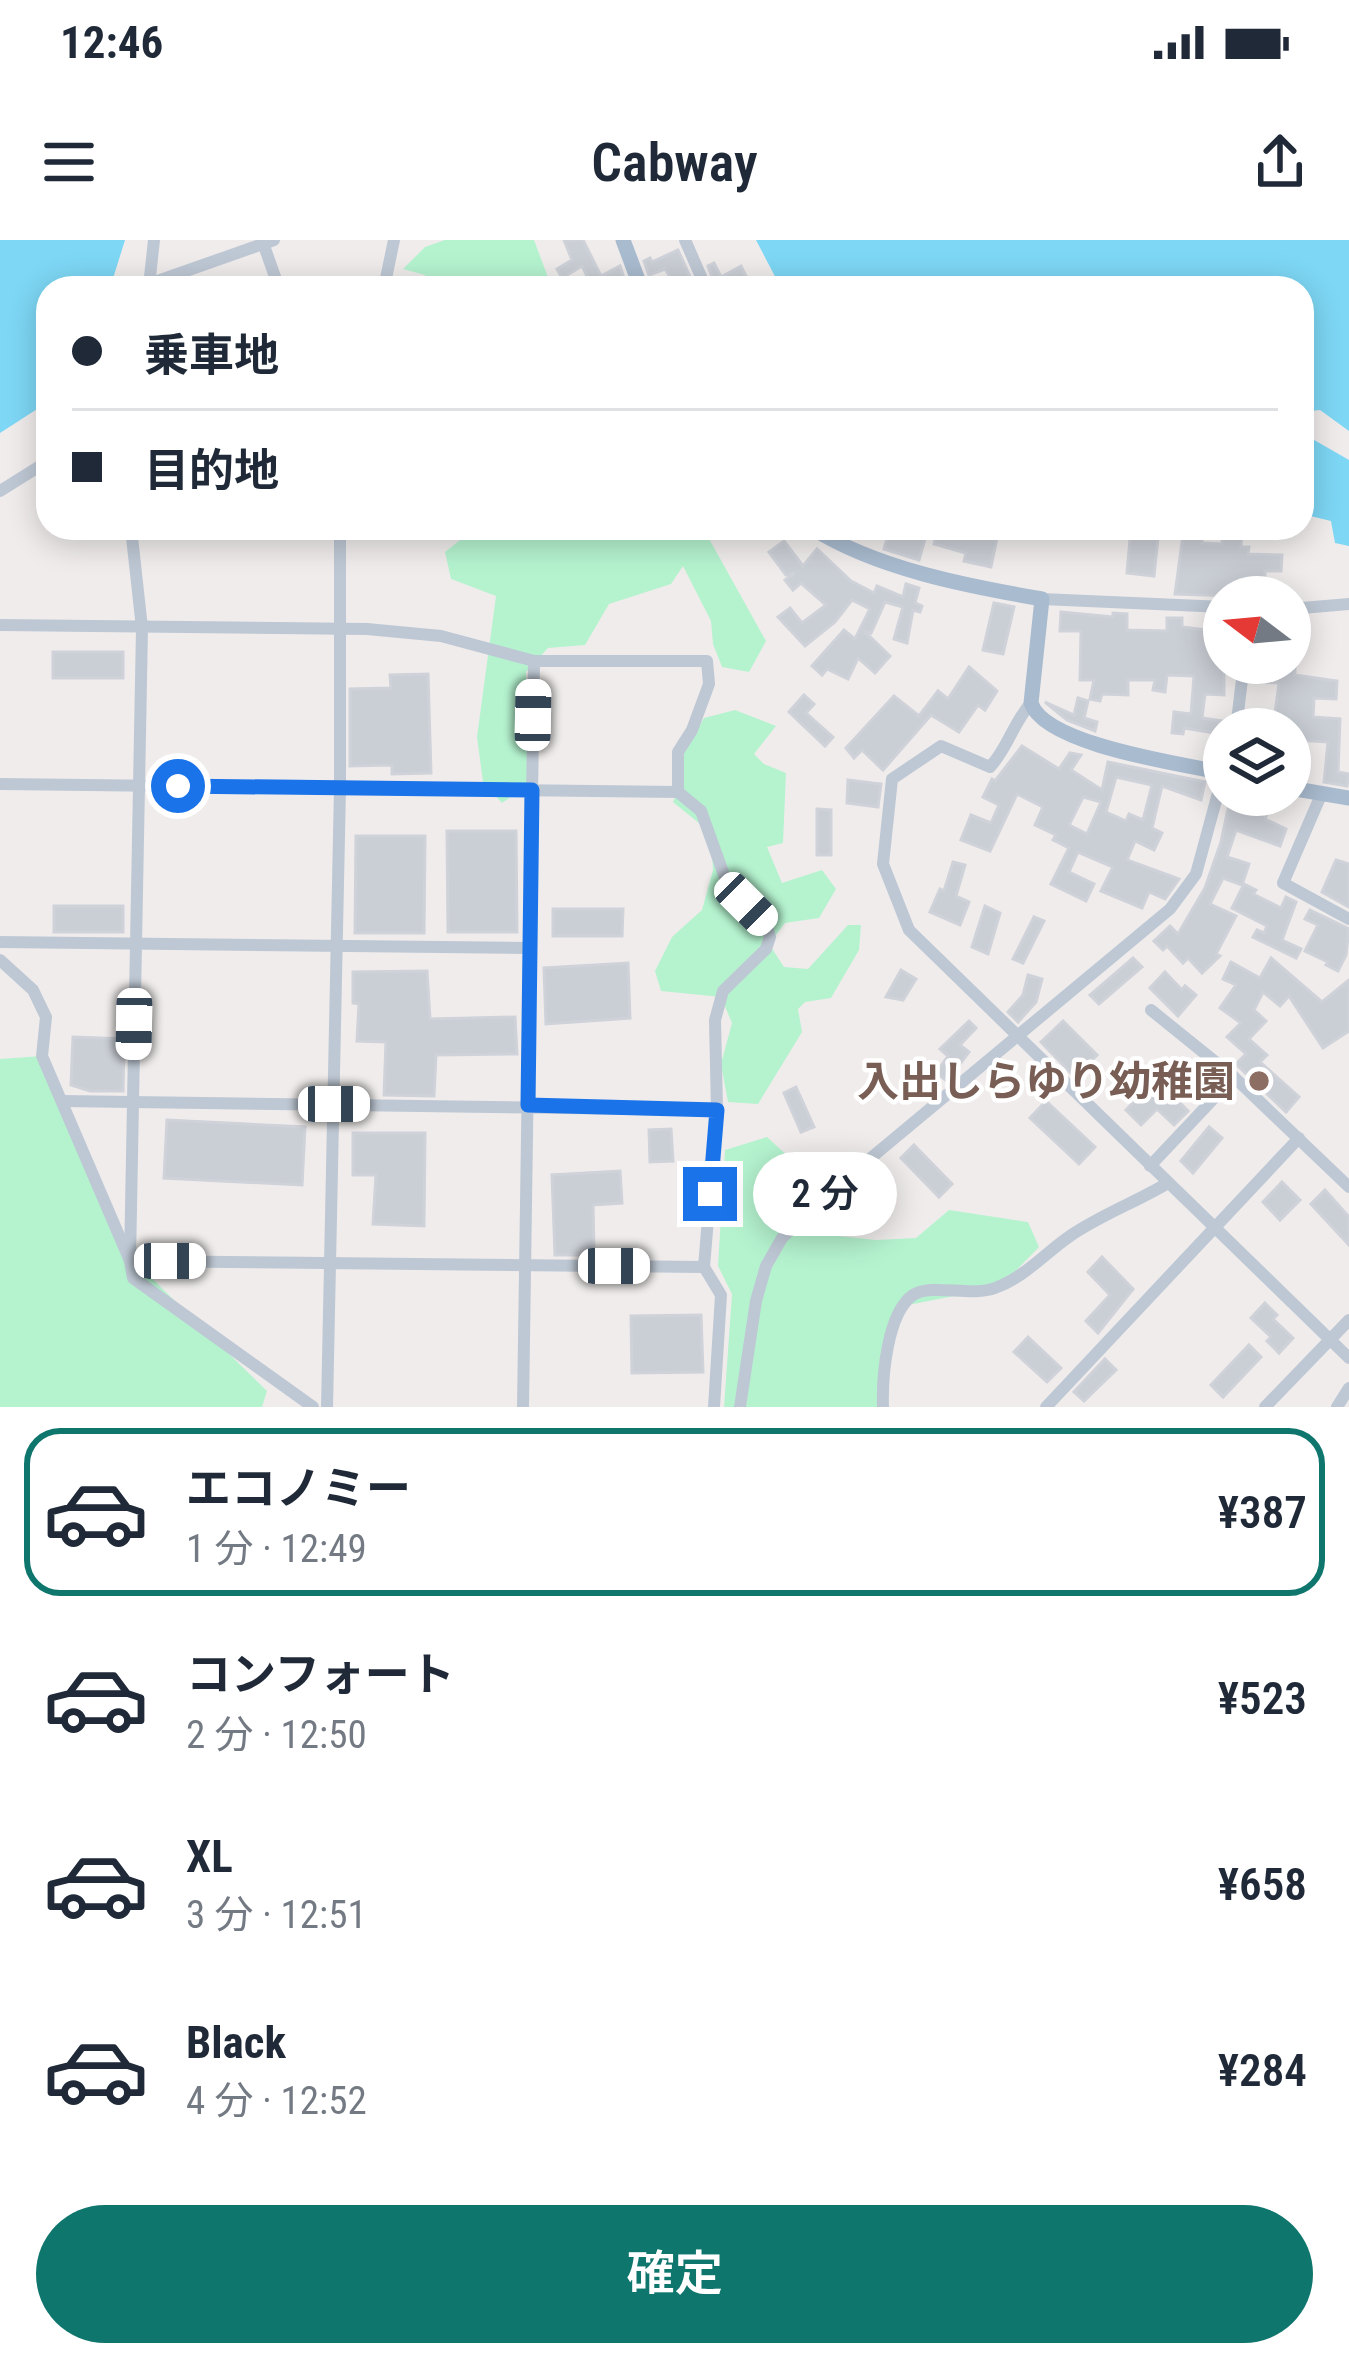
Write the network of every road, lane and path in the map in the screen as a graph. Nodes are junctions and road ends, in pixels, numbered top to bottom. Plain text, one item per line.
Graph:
1 (154, 240) edge
2 (394, 240) edge
3 (623, 240) edge
4 (685, 240) edge
5 (266, 241) edge
6 (150, 276) edge
7 (175, 276) edge
8 (276, 276) edge
9 (386, 276) edge
10 (636, 276) edge
11 (701, 276) edge
12 (36, 468) edge
13 (0, 491) edge
14 (132, 540) edge
15 (340, 540) edge
16 (830, 540) edge
17 (1042, 599) junction
18 (1349, 604) edge
19 (1203, 606) edge
20 (1311, 607) edge
21 (0, 625) edge
22 (142, 628) junction
23 (341, 631) junction
24 (534, 662) junction
25 (1031, 703) junction
26 (1203, 767) edge
27 (0, 784) edge
28 (138, 785) junction
29 (340, 788) junction
30 (532, 790) junction
31 (678, 792) junction
32 (1311, 792) edge
33 (1321, 794) junction
34 (1349, 798) edge
35 (1212, 816) edge
36 (1349, 919) edge
37 (0, 942) edge
38 (135, 944) junction
39 (336, 945) junction
40 (529, 948) junction
41 (0, 961) edge
42 (1151, 1010) dead end
43 (1018, 1037) junction
44 (1234, 1077) junction
45 (62, 1101) junction
46 (134, 1103) junction
47 (334, 1104) junction
48 (528, 1105) junction
49 (717, 1110) junction
50 (1299, 1138) junction
51 (1150, 1166) junction
52 (1168, 1184) junction
53 (1349, 1187) edge
54 (1215, 1227) junction
55 (130, 1261) junction
56 (329, 1261) junction
57 (525, 1266) junction
58 (704, 1267) junction
59 (1349, 1320) edge
60 (1329, 1340) junction
61 (1349, 1358) edge
62 (1349, 1388) edge
63 (313, 1407) edge
64 (327, 1407) edge
65 (523, 1407) edge
66 (714, 1407) edge
67 (740, 1407) edge
68 (883, 1407) edge
69 (1046, 1407) edge
70 (1265, 1407) edge
71 (1337, 1407) edge

1 - 6 street
2 - 9 street
3 - 10 main road
4 - 11 street
5 - 7 street
5 - 8 street
12 - 13 street
14 - 22 street
15 - 23 street
16 - 17 main road
17 - 19 street
17 - 25 main road
18 - 20 street
21 - 22 street
22 - 23 street
22 - 28 street
23 - 24 street
23 - 29 street
24 - 30 street
24 - 31 street
25 - 26 main road
25 - 43 street
27 - 28 street
28 - 29 street
28 - 38 street
29 - 30 street
29 - 39 street
30 - 31 street
30 - 40 street
31 - 49 street
32 - 33 main road
33 - 34 main road
33 - 36 street
35 - 43 street
37 - 38 street
38 - 39 street
38 - 46 street
39 - 40 street
39 - 47 street
40 - 48 street
41 - 45 street
42 - 44 street
43 - 51 street
43 - 67 street
44 - 50 street
44 - 51 street
45 - 46 street
45 - 55 street
46 - 47 street
46 - 55 street
47 - 48 street
47 - 56 street
48 - 49 street
48 - 57 street
49 - 58 street
50 - 53 street
50 - 54 street
51 - 52 street
52 - 54 street
52 - 68 street
54 - 60 street
54 - 69 street
55 - 56 street
55 - 63 street
56 - 57 street
56 - 64 street
57 - 58 street
57 - 65 street
58 - 66 street
59 - 60 street
60 - 61 street
60 - 70 street
62 - 71 street

